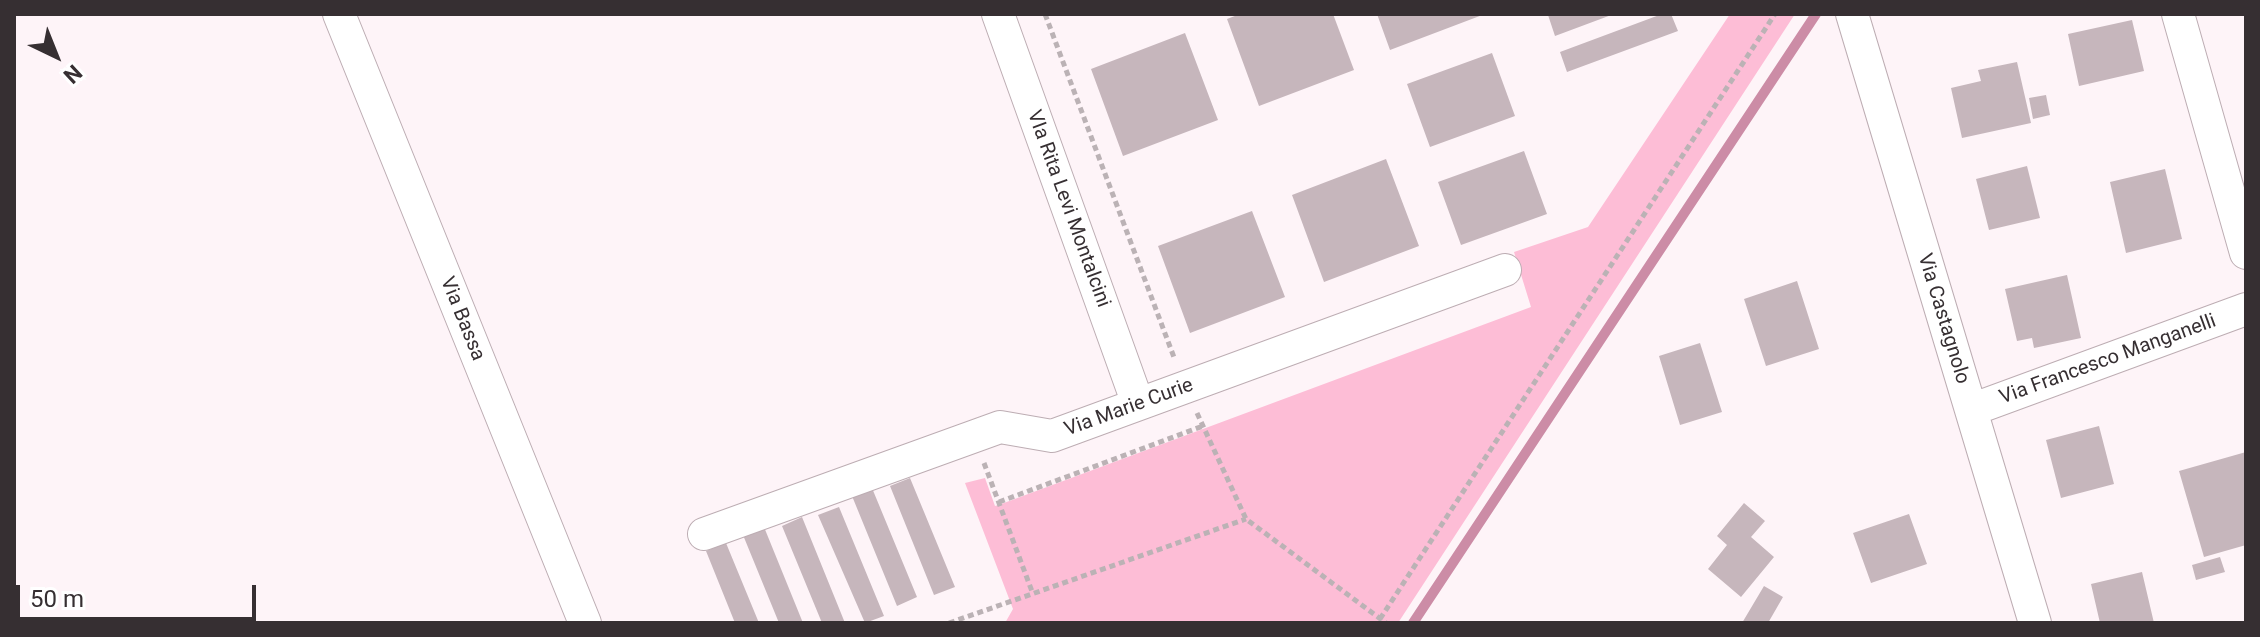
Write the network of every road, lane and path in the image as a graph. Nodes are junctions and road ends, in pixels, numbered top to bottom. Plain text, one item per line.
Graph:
1 (339, 14) edge
2 (998, 14) edge
3 (1045, 14) edge
4 (1775, 14) edge
5 (1852, 14) edge
6 (2178, 14) edge
7 (2246, 253) edge
8 (1505, 270) dead end
9 (2246, 309) edge
10 (1185, 387) junction
11 (1138, 404) junction
12 (1971, 410) junction
13 (1203, 426) junction
14 (974, 437) junction
15 (999, 502) junction
16 (1246, 519) junction
17 (704, 534) dead end
18 (1033, 594) junction
19 (1383, 621) edge
20 (585, 623) edge
21 (949, 623) edge
22 (2035, 623) edge

1 - 20 street, Via Bassa
2 - 11 street, VIa Rita Levi Montalcini
3 - 10 path
4 - 19 path
5 - 12 street, Via Castagnolo
6 - 7 street
8 - 10 street, Via Marie Curie
9 - 12 street, Via Francesco Manganelli
10 - 11 street, Via Marie Curie
10 - 13 path
11 - 14 street, Via Marie Curie
12 - 22 street, Via Castagnolo
13 - 15 path
13 - 16 path
14 - 15 path
14 - 17 street, Via Marie Curie
15 - 18 path
16 - 18 path
16 - 19 path
18 - 21 path

